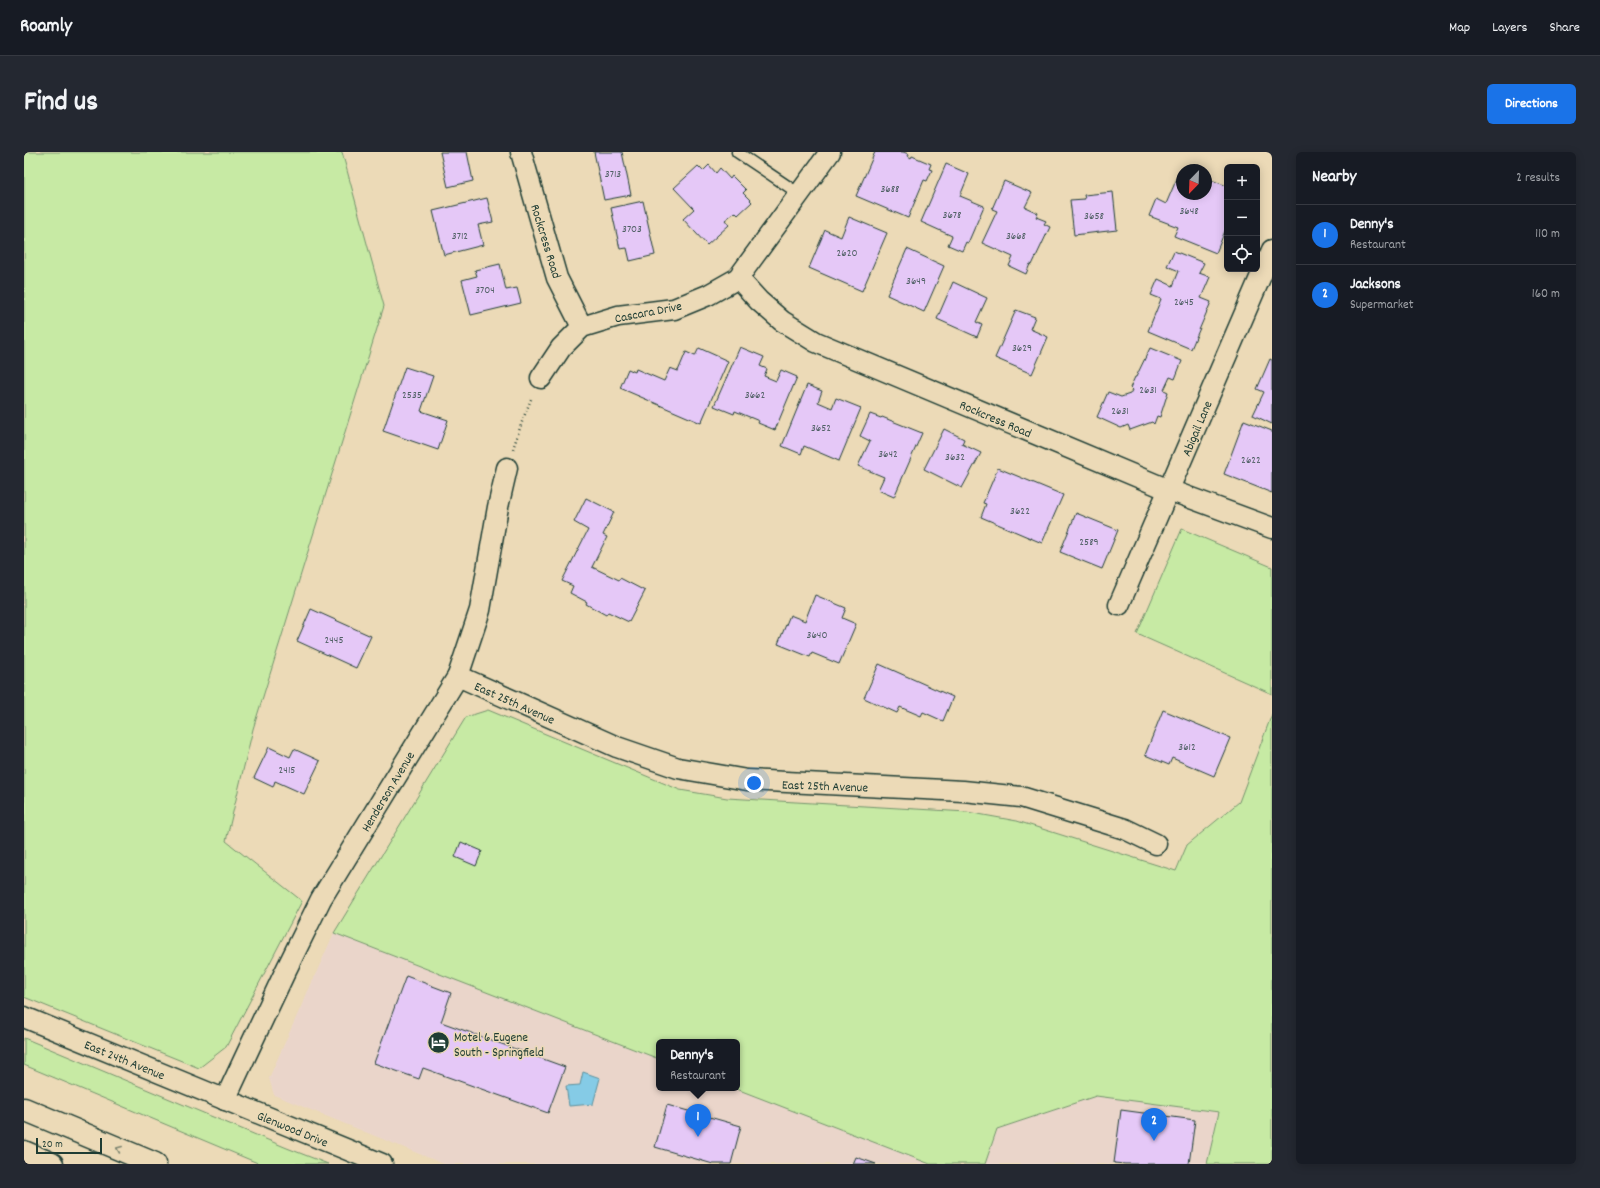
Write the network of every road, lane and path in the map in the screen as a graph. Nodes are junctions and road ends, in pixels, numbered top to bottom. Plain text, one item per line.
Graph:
1 (521, 152) edge
2 (737, 152) edge
3 (830, 152) edge
4 (800, 195) junction
5 (1272, 250) edge
6 (738, 278) junction
7 (582, 326) junction
8 (541, 378) dead end
9 (532, 397) dead end
10 (507, 468) joint
11 (1169, 490) junction
12 (1272, 528) edge
13 (1119, 605) dead end
14 (458, 676) junction
15 (1156, 844) dead end
16 (24, 1017) edge
17 (226, 1100) junction
18 (24, 1109) edge
19 (24, 1152) edge
20 (52, 1164) edge
21 (155, 1164) edge
22 (382, 1164) edge

1 - 7 street, Rockcress Road
2 - 4 lane
3 - 4 street, Cascara Drive
4 - 6 street, Cascara Drive
5 - 11 street, Abigail Lane
6 - 7 street, Cascara Drive
6 - 11 street, Rockcress Road
7 - 8 street
9 - 10 path
10 - 14 street, Henderson Avenue
11 - 12 street, Rockcress Road
11 - 13 street, Abigail Lane
14 - 15 street, East 25th Avenue
14 - 17 street, Henderson Avenue
16 - 17 street, East 24th Avenue
17 - 22 street, Glenwood Drive
21 -> 18 highway
19 - 20 highway

